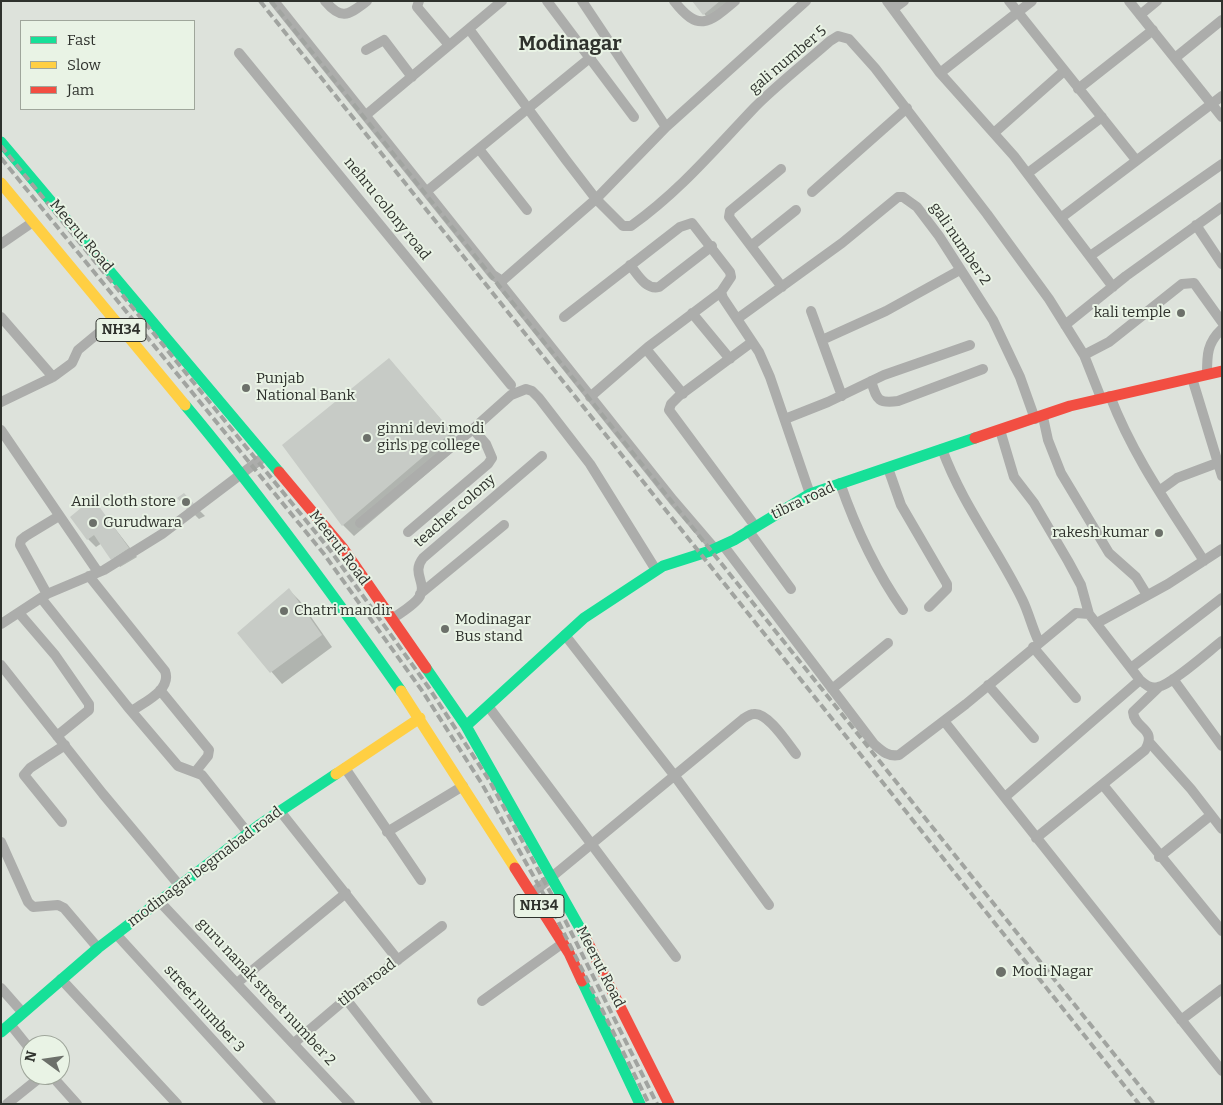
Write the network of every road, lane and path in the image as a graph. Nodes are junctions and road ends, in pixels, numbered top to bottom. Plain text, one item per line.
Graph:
1 (274, 1) edge
2 (325, 1) edge
3 (367, 1) edge
4 (419, 1) edge
5 (502, 1) edge
6 (547, 1) edge
7 (582, 1) edge
8 (674, 1) edge
9 (735, 1) edge
10 (806, 1) edge
11 (904, 1) edge
12 (1009, 1) edge
13 (1032, 1) edge
14 (1129, 1) edge
15 (1157, 1) edge
16 (490, 5) edge
17 (890, 5) edge
18 (1017, 13) junction
19 (1140, 15) junction
20 (1222, 20) edge
21 (469, 29) junction
22 (1153, 30) junction
23 (450, 46) junction
24 (366, 50) dead end
25 (239, 53) dead end
26 (591, 57) junction
27 (1175, 58) junction
28 (1064, 71) junction
29 (940, 72) junction
30 (412, 76) junction
31 (1078, 89) junction
32 (1222, 96) edge
33 (1211, 104) junction
34 (528, 108) junction
35 (907, 108) junction
36 (366, 115) junction
37 (634, 117) dead end
38 (1102, 117) junction
39 (1222, 117) edge
40 (666, 127) junction
41 (994, 132) junction
42 (1, 142) edge
43 (479, 148) junction
44 (1136, 160) junction
45 (1222, 164) edge
46 (781, 170) dead end
47 (1028, 173) junction
48 (1, 184) edge
49 (427, 191) junction
50 (812, 192) dead end
51 (596, 199) junction
52 (1222, 207) edge
53 (527, 210) dead end
54 (796, 210) dead end
55 (1062, 217) junction
56 (33, 222) junction
57 (1196, 225) junction
58 (1, 244) edge
59 (712, 246) junction
60 (751, 246) junction
61 (1090, 256) junction
62 (1222, 264) edge
63 (630, 266) junction
64 (960, 270) junction
65 (502, 281) junction
66 (782, 287) junction
67 (1112, 287) junction
68 (720, 292) junction
69 (811, 312) dead end
70 (692, 313) junction
71 (564, 317) dead end
72 (1, 318) edge
73 (737, 320) junction
74 (113, 321) junction
75 (1222, 322) edge
76 (1065, 325) junction
77 (1222, 329) edge
78 (822, 340) junction
79 (752, 342) junction
80 (970, 345) dead end
81 (646, 348) junction
82 (1084, 355) junction
83 (730, 359) junction
84 (983, 369) dead end
85 (1222, 371) edge
86 (1207, 374) junction
87 (53, 376) junction
88 (1192, 378) junction
89 (871, 381) junction
90 (511, 385) dead end
91 (683, 394) junction
92 (842, 396) junction
93 (590, 397) junction
94 (1106, 397) junction
95 (1, 402) edge
96 (1039, 418) junction
97 (785, 419) junction
98 (474, 429) junction
99 (1, 430) edge
100 (1000, 430) junction
101 (942, 449) junction
102 (265, 456) junction
103 (542, 456) dead end
104 (1218, 458) edge
105 (888, 468) junction
106 (243, 474) junction
107 (1222, 476) edge
108 (840, 484) junction
109 (1159, 491) junction
110 (810, 494) junction
111 (59, 516) junction
112 (360, 523) dead end
113 (504, 526) dead end
114 (751, 528) junction
115 (408, 532) dead end
116 (719, 547) junction
117 (1222, 549) edge
118 (1204, 560) junction
119 (656, 570) junction
120 (94, 574) junction
121 (791, 590) dead end
122 (420, 594) junction
123 (1147, 595) junction
124 (44, 596) junction
125 (1222, 598) edge
126 (929, 607) dead end
127 (903, 610) dead end
128 (19, 613) junction
129 (1089, 614) junction
130 (392, 619) junction
131 (3, 620) edge
132 (1097, 623) junction
133 (565, 635) junction
134 (1222, 641) edge
135 (888, 643) dead end
136 (1036, 644) junction
137 (1, 666) edge
138 (1131, 668) junction
139 (1173, 678) junction
140 (1140, 680) junction
141 (988, 685) junction
142 (1159, 687) junction
143 (832, 689) junction
144 (160, 690) junction
145 (1076, 698) dead end
146 (488, 706) junction
147 (132, 711) junction
148 (420, 718) junction
149 (944, 721) junction
150 (466, 726) junction
151 (58, 736) junction
152 (1034, 738) dead end
153 (1150, 743) junction
154 (65, 745) junction
155 (1222, 746) edge
156 (796, 754) dead end
157 (345, 768) junction
158 (196, 771) junction
159 (674, 775) junction
160 (1103, 785) junction
161 (463, 786) junction
162 (1006, 797) junction
163 (280, 811) junction
164 (1211, 815) junction
165 (62, 822) dead end
166 (1222, 829) edge
167 (387, 832) junction
168 (248, 833) junction
169 (1036, 838) junction
170 (1, 842) edge
171 (592, 843) junction
172 (1159, 857) junction
173 (552, 876) junction
174 (421, 880) dead end
175 (179, 886) junction
176 (346, 893) junction
177 (531, 894) junction
178 (159, 901) junction
179 (769, 905) dead end
180 (442, 926) dead end
181 (1222, 931) edge
182 (116, 934) junction
183 (563, 943) junction
184 (98, 948) junction
185 (676, 957) dead end
186 (398, 960) junction
187 (61, 980) junction
188 (237, 983) junction
189 (1, 988) edge
190 (1222, 988) edge
191 (346, 999) junction
192 (482, 1001) dead end
193 (23, 1013) junction
194 (1181, 1020) junction
195 (6, 1028) edge
196 (20, 1040) edge
197 (294, 1043) junction
198 (1222, 1071) edge
199 (31, 1085) edge
200 (60, 1085) edge
201 (7, 1104) edge
202 (77, 1104) edge
203 (177, 1104) edge
204 (271, 1104) edge
205 (350, 1104) edge
206 (428, 1104) edge
207 (640, 1104) edge
208 (669, 1104) edge

1 - 36 street
2 - 3 street
4 - 23 street
5 - 16 street
6 - 26 street
7 - 40 street
8 - 9 street
10 - 40 street
11 - 17 street
12 - 18 street
13 - 18 street
14 - 19 street
15 - 19 street
16 - 21 street
17 - 29 street
18 - 28 street
18 - 29 street
19 - 22 street
20 - 27 street
21 - 23 street
21 - 34 street
22 - 27 street
22 - 31 street
23 - 30 street
24 - 30 street
25 - 90 street, nehru colony road
26 - 34 street
26 - 37 street
27 - 33 street
28 - 31 street
28 - 41 street
29 - 41 street
30 - 36 street
31 - 38 street
32 - 33 street
33 - 39 street
33 - 44 street
34 - 43 street
34 - 51 street
35 - 50 street
35 - 51 street, gali number 5
35 - 76 street, gali number 5
36 - 49 street
38 - 44 street
38 - 47 street
40 - 51 street
41 - 47 street
42 - 102 main road, Meerut Road / NH34
43 - 49 street
43 - 53 street
44 - 55 street
45 - 61 street
46 - 60 street
47 - 55 street
48 - 56 main road, Meerut Road / NH34
49 - 65 street
51 - 65 street
52 - 57 street
54 - 60 street
55 - 61 street
56 - 58 street
56 - 74 main road, Meerut Road / NH34
57 - 62 street
57 - 67 street
59 - 63 street
59 - 63 street
59 - 68 street
60 - 66 street
61 - 67 street
63 - 71 street
64 - 66 street, gali number 2
64 - 78 street
64 - 96 street, gali number 2
65 - 93 street
66 - 73 street, gali number 2
67 - 76 street
68 - 70 street
68 - 73 street
69 - 78 street
70 - 81 street
70 - 83 street
72 - 87 street
73 - 79 street
74 - 87 street
74 - 106 main road, Meerut Road / NH34
75 - 82 street
76 - 82 street, gali number 5
77 - 86 street
78 - 92 street
79 - 83 street
79 - 97 street
80 - 89 street
81 - 91 street
81 - 93 street
82 - 94 street, gali number 5
83 - 91 street
84 - 89 street
85 - 86 main road, tibra road
86 - 88 main road, tibra road
87 - 95 street
88 - 94 main road, tibra road
88 - 104 street
89 - 92 street
91 - 114 street
92 - 97 street
93 - 116 street
94 - 96 main road, tibra road
94 - 109 street, gali number 5
96 - 100 main road, tibra road
96 - 123 street, gali number 2
97 - 110 street
98 - 112 street
98 - 115 street
98 - 119 street
99 - 111 street
100 - 101 main road, tibra road
100 - 129 street
101 - 105 main road, tibra road
101 - 136 street
102 - 106 street
102 - 130 main road, Meerut Road / NH34
103 - 122 street, teacher colony
104 - 107 street
104 - 109 street
105 - 108 main road, tibra road
105 - 126 street
106 - 120 street
106 - 148 main road, Meerut Road / NH34
108 - 110 main road, tibra road
108 - 127 street
109 - 118 street, gali number 5
110 - 114 main road, tibra road
111 - 120 street
111 - 124 street
113 - 122 street
114 - 116 main road, tibra road
114 - 121 street
116 - 119 main road, tibra road
116 - 143 street
117 - 118 street
118 - 123 street
119 - 133 main road, tibra road
120 - 124 street
120 - 144 street
122 - 130 street
123 - 132 street
124 - 128 street
124 - 147 street
125 - 138 street
128 - 131 street
128 - 151 street
129 - 132 street
129 - 136 street
130 - 150 main road, Meerut Road / NH34
132 - 138 street
133 - 146 main road, tibra road
133 - 159 street
134 - 139 street
135 - 143 street
136 - 141 street
136 - 145 street
137 - 151 street
138 - 140 street
139 - 142 street
139 - 155 street
140 - 142 street
140 - 162 street
141 - 149 street
141 - 152 street
142 - 153 street
143 - 149 street
144 - 147 street
144 - 158 street
146 - 150 main road, tibra road
146 - 171 street
147 - 158 street
148 - 157 main road, modinagar begmabad road
148 - 161 main road, Meerut Road / NH34
149 - 162 street
150 - 173 main road, Meerut Road / NH34
151 - 154 street
153 - 160 street
153 - 164 street
154 - 165 street
154 - 175 street
156 - 159 street
157 - 163 main road, modinagar begmabad road
157 - 167 street
158 - 168 street
159 - 171 street
159 - 179 street
160 - 169 street
160 - 172 street
161 - 167 street
161 - 177 main road, Meerut Road / NH34
162 - 169 street
163 - 168 main road, modinagar begmabad road
163 - 176 street
164 - 166 street
164 - 172 street
167 - 174 street
168 - 175 main road, modinagar begmabad road
169 - 194 street
170 - 184 street
171 - 173 street
171 - 185 street
172 - 181 street
173 - 177 street
173 - 208 main road, Meerut Road / NH34
175 - 178 main road, modinagar begmabad road
176 - 186 street
176 - 188 street
177 - 183 main road, Meerut Road / NH34
178 - 182 main road, modinagar begmabad road
178 - 188 street, guru nanak street number 2
180 - 186 street, tibra road
182 - 184 main road, modinagar begmabad road
182 - 204 street, street number 3
183 - 192 street
183 - 207 main road, Meerut Road / NH34
184 - 187 main road, modinagar begmabad road
186 - 191 street, tibra road
187 - 193 main road, modinagar begmabad road
187 - 203 street
188 - 197 street, guru nanak street number 2
189 - 193 street
190 - 194 street
191 - 197 street, tibra road
191 - 206 street
193 - 195 main road, modinagar begmabad road
194 - 198 street
195 - 196 street
197 - 205 street, guru nanak street number 2
199 - 201 street
200 - 202 street

